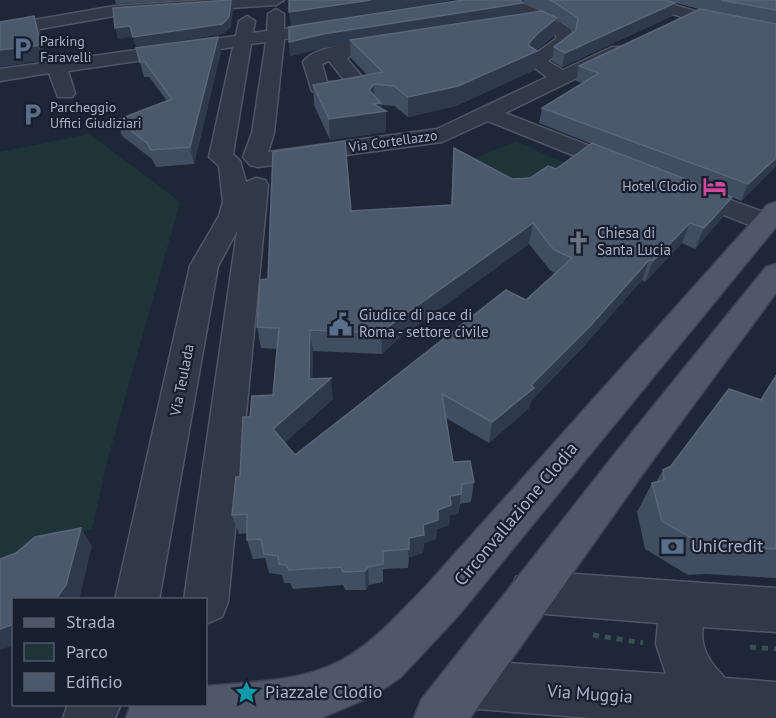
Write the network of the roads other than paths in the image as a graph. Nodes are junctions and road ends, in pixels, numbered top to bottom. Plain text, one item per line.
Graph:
1 (639, 0) edge
2 (268, 1) edge
3 (496, 1) edge
4 (693, 15) junction
5 (545, 20) junction
6 (518, 24) edge
7 (346, 25) edge
8 (673, 25) edge
9 (0, 31) edge
10 (776, 33) edge
11 (273, 36) junction
12 (242, 41) junction
13 (413, 41) edge
14 (632, 44) edge
15 (343, 52) junction
16 (57, 67) junction
17 (0, 75) edge
18 (562, 78) junction
19 (65, 93) dead end
20 (488, 114) junction
21 (391, 118) dead end
22 (410, 140) junction
23 (243, 162) junction
24 (773, 215) edge
25 (776, 273) edge
26 (532, 592) junction
27 (137, 598) edge
28 (206, 598) edge
29 (691, 605) junction
30 (776, 610) edge
31 (452, 701) edge
32 (715, 704) junction
33 (776, 707) edge
34 (184, 714) edge

1 - 4 street
2 - 9 street
2 - 11 street, Via Teulada
2 - 12 street, Via Teulada
3 - 5 street
4 - 8 street
4 - 10 street
5 - 6 street
5 - 18 street
7 - 11 street
11 - 12 street
11 - 23 street, Via Teulada
12 - 16 street
12 - 23 street, Via Teulada
13 - 15 street
14 - 18 street, Via Cortellazzo
15 - 15 street
16 - 17 street
16 - 19 street
18 - 20 street, Via Cortellazzo
20 - 22 street, Via Cortellazzo
20 - 24 street
21 - 22 street
22 - 23 street, Via Cortellazzo
23 - 27 street, Via Teulada
23 - 28 street, Via Teulada
24 - 34 main road, Circonvallazione Clodia
25 - 26 main road
26 - 29 street
26 - 31 main road
29 - 30 street
29 - 32 street
31 - 32 street, Via Muggia
32 - 33 street, Via Muggia

